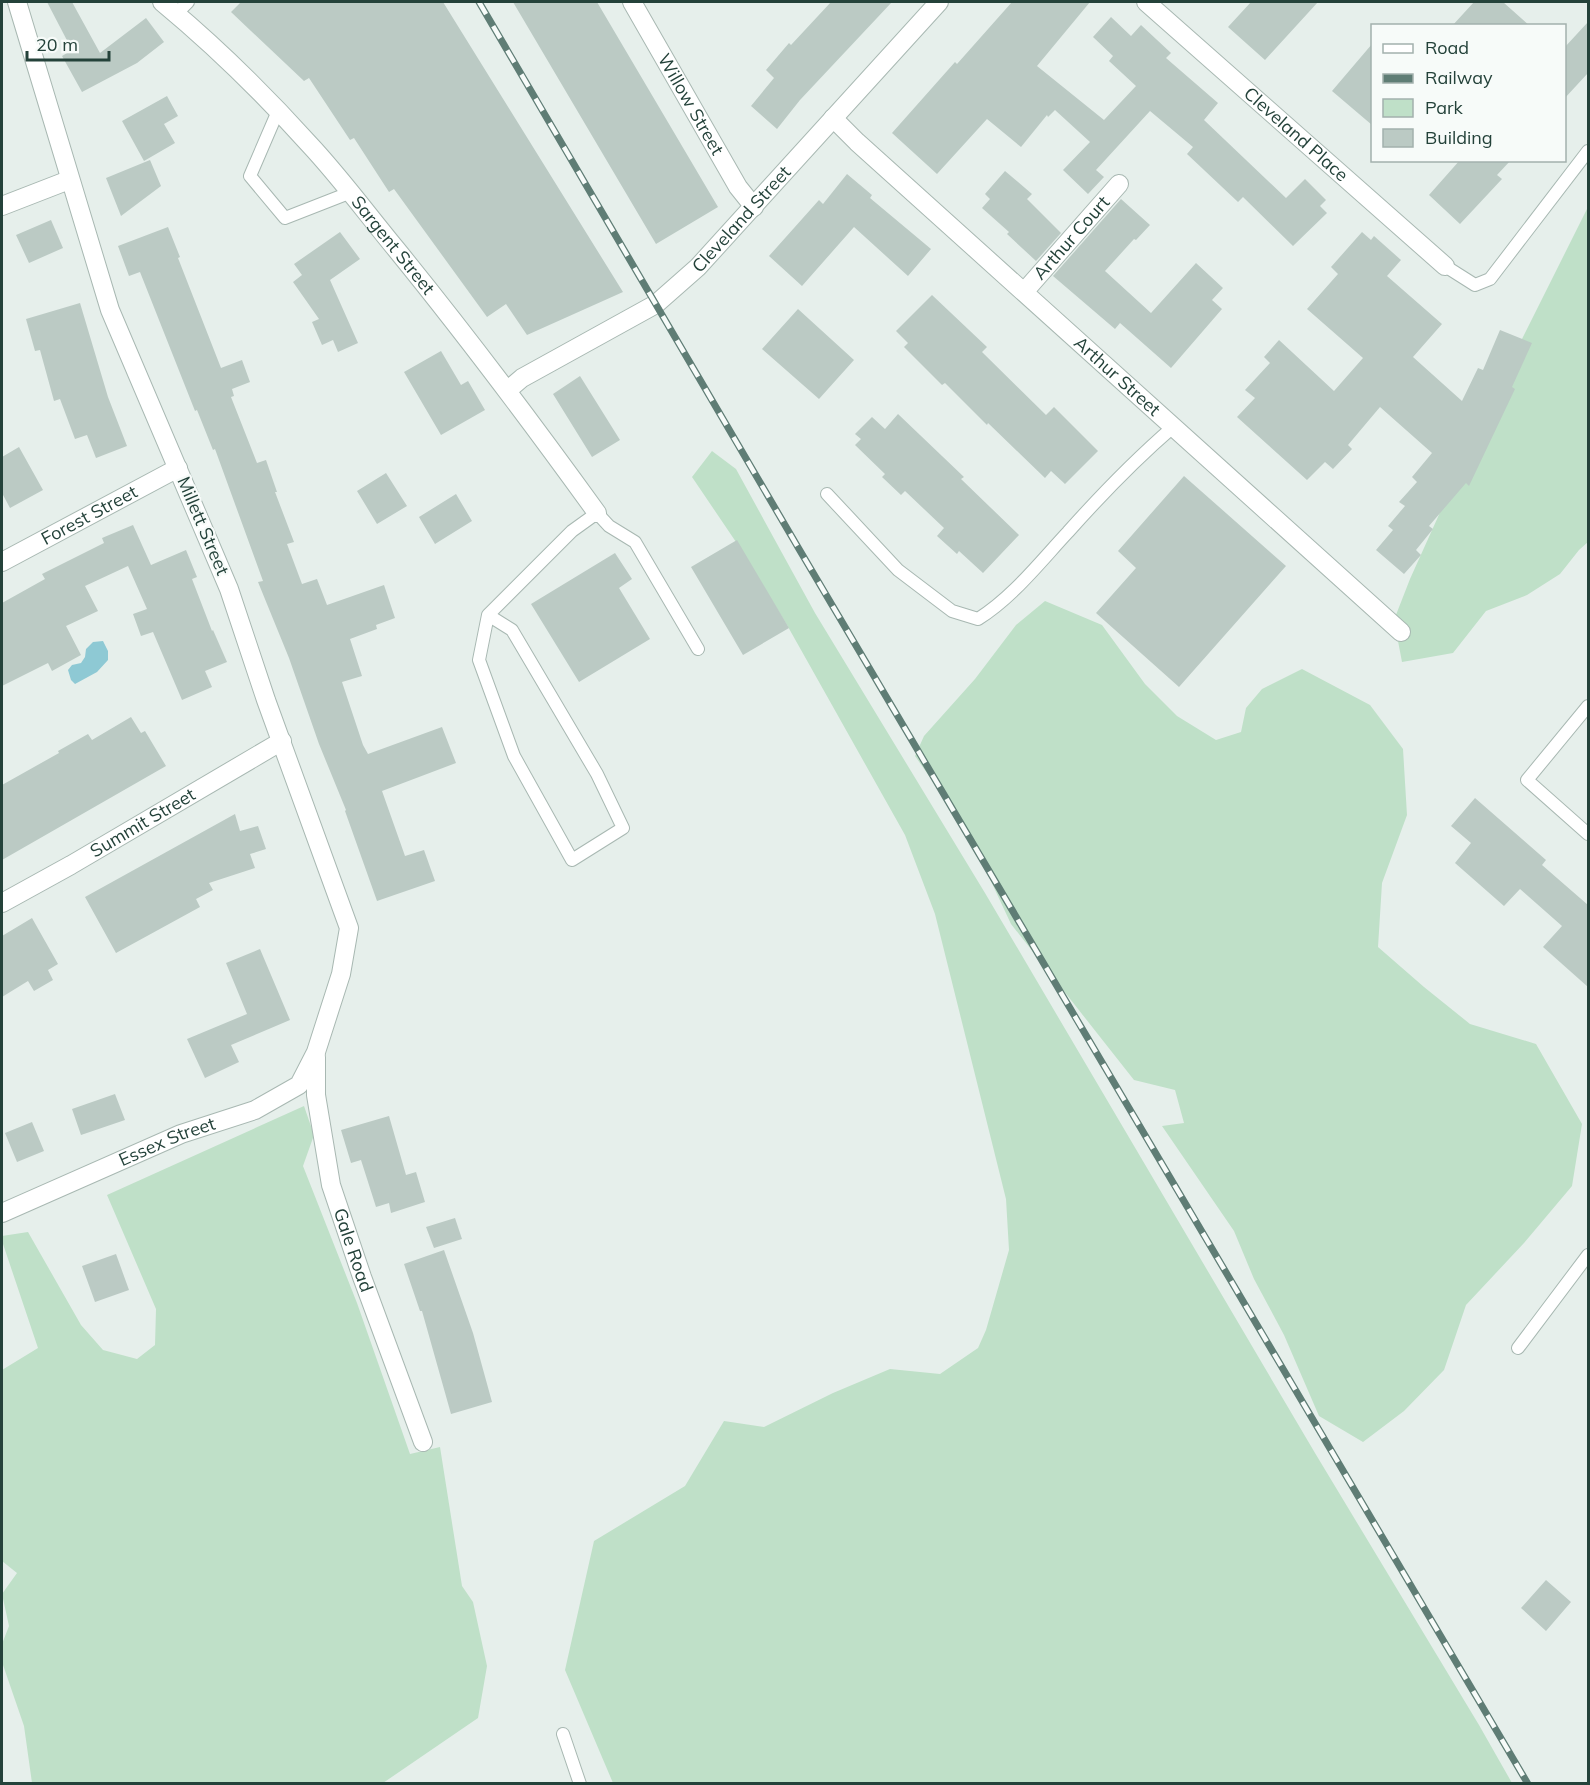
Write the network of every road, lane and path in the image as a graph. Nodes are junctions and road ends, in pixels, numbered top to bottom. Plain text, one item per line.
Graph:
1 (17, 2) edge
2 (162, 2) edge
3 (632, 2) edge
4 (939, 2) edge
5 (1146, 2) edge
6 (182, 8) edge
7 (278, 111) junction
8 (833, 118) junction
9 (1588, 151) edge
10 (69, 180) junction
11 (1119, 184) dead end
12 (349, 192) junction
13 (2, 206) edge
14 (754, 207) junction
15 (1445, 266) joint
16 (1024, 292) junction
17 (508, 390) junction
18 (1173, 427) junction
19 (178, 468) junction
20 (827, 494) dead end
21 (597, 513) junction
22 (2, 562) edge
23 (488, 615) junction
24 (1401, 632) dead end
25 (698, 649) dead end
26 (1588, 706) edge
27 (282, 741) junction
28 (1588, 834) edge
29 (2, 903) edge
30 (316, 1052) junction
31 (2, 1213) edge
32 (1588, 1255) edge
33 (1518, 1348) dead end
34 (423, 1442) dead end
35 (563, 1734) dead end
36 (580, 1784) edge

1 - 10 street, Millett Street
2 - 6 street, Sargent Street
3 - 14 street, Willow Street
4 - 8 street, Cleveland Street
5 - 15 street, Cleveland Place
6 - 7 street, Sargent Street
7 - 12 street, Sargent Street
7 - 12 lane
8 - 14 street, Cleveland Street
8 - 16 street, Arthur Street
9 - 15 lane
10 - 13 street
10 - 19 street, Millett Street
11 - 16 street, Arthur Court
12 - 17 street, Sargent Street
14 - 17 street, Cleveland Street
16 - 18 street, Arthur Street
17 - 21 street, Sargent Street
18 - 20 lane
18 - 24 street, Arthur Street
19 - 22 street, Forest Street
19 - 27 street, Millett Street
21 - 23 lane
21 - 25 lane
23 - 23 lane
26 - 28 lane
27 - 29 street, Summit Street
27 - 30 street, Millett Street
30 - 31 street, Essex Street
30 - 34 street, Gale Road
32 - 33 lane
35 - 36 lane

